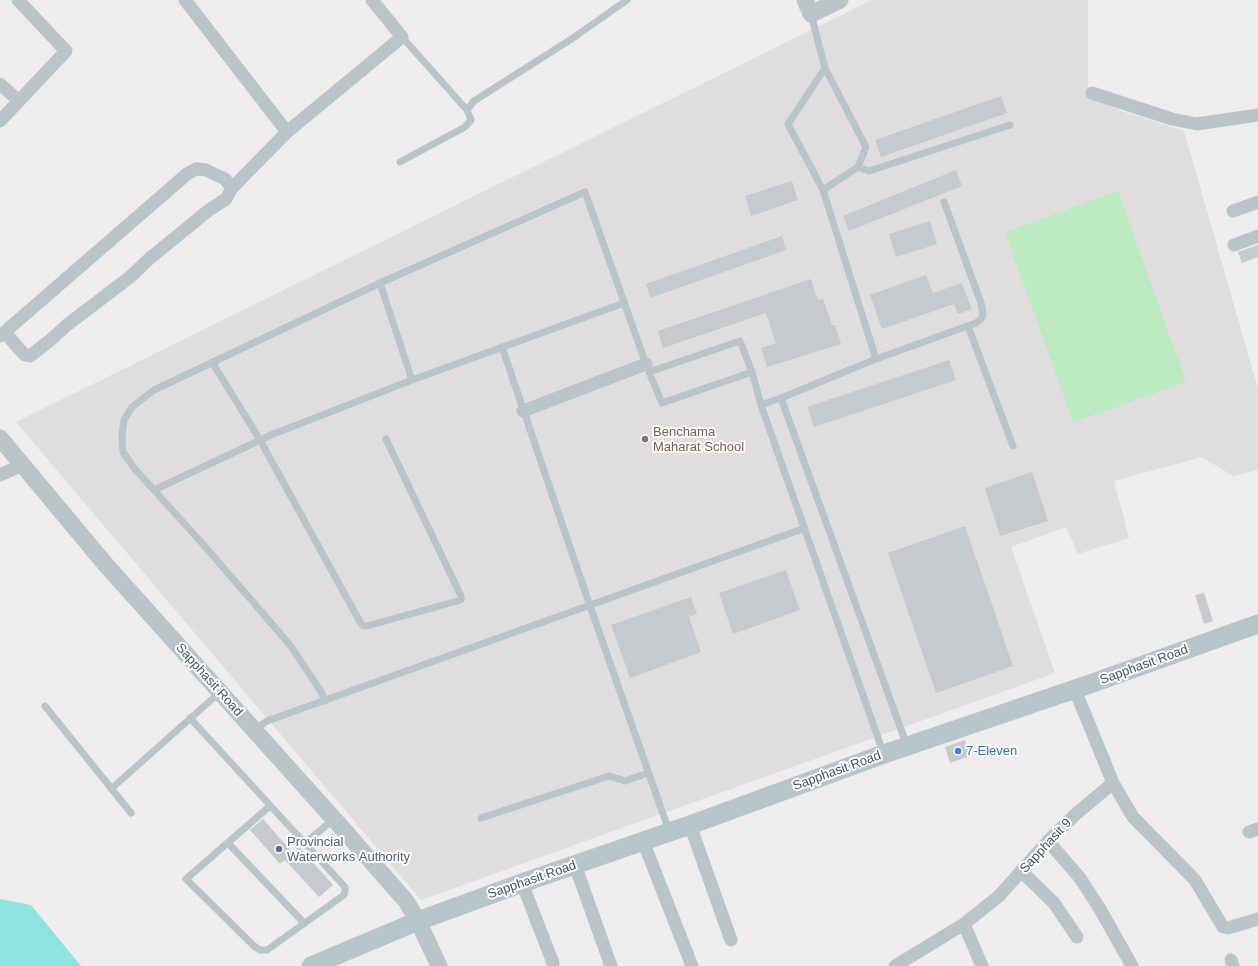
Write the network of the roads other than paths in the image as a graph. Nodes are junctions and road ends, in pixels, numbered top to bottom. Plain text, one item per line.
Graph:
1 (18, 0) edge
2 (185, 0) edge
3 (372, 0) edge
4 (627, 0) edge
5 (840, 0) edge
6 (808, 7) edge
7 (402, 37) junction
8 (825, 68) junction
9 (0, 84) edge
10 (1092, 93) dead end
11 (19, 101) junction
12 (467, 110) junction
13 (1258, 115) edge
14 (0, 121) edge
15 (1010, 125) dead end
16 (287, 132) junction
17 (400, 162) dead end
18 (858, 166) junction
19 (232, 188) junction
20 (823, 190) junction
21 (944, 202) dead end
22 (1258, 202) edge
23 (1233, 211) dead end
24 (1258, 236) edge
25 (1234, 245) dead end
26 (380, 283) junction
27 (624, 303) junction
28 (968, 326) junction
29 (2, 334) edge
30 (502, 347) junction
31 (876, 359) junction
32 (212, 362) junction
33 (648, 368) junction
34 (752, 372) junction
35 (412, 380) junction
36 (781, 398) junction
37 (761, 405) junction
38 (523, 411) junction
39 (0, 438) edge
40 (386, 439) dead end
41 (260, 440) junction
42 (1013, 446) dead end
43 (22, 465) junction
44 (0, 476) edge
45 (154, 490) junction
46 (805, 528) junction
47 (590, 606) junction
48 (1258, 624) edge
49 (1075, 690) junction
50 (220, 692) junction
51 (325, 700) junction
52 (45, 706) dead end
53 (190, 718) junction
54 (254, 730) junction
55 (907, 747) junction
56 (884, 754) junction
57 (648, 773) junction
58 (1113, 784) junction
59 (111, 789) junction
60 (270, 806) junction
61 (131, 813) dead end
62 (482, 818) dead end
63 (334, 819) junction
64 (690, 825) junction
65 (669, 832) junction
66 (643, 841) junction
67 (1048, 841) junction
68 (228, 843) junction
69 (304, 844) junction
70 (575, 865) junction
71 (1021, 871) junction
72 (522, 883) junction
73 (1258, 919) edge
74 (418, 921) junction
75 (304, 923) junction
76 (964, 924) junction
77 (1077, 937) dead end
78 (731, 940) dead end
79 (552, 963) dead end
80 (318, 965) edge
81 (439, 966) edge
82 (611, 966) edge
83 (692, 966) edge
84 (895, 966) edge
85 (982, 966) edge
86 (1132, 966) edge

1 - 11 street
2 - 16 street
3 - 7 street
4 - 12 lane
5 - 6 street
6 - 8 lane
7 - 12 lane
7 - 16 street
8 - 18 lane
8 - 20 lane
9 - 11 street
10 - 13 street
11 - 14 street
12 - 17 lane
15 - 18 lane
16 - 19 street
18 - 20 lane
19 - 29 street
19 - 29 street
20 - 31 lane
21 - 28 lane
22 - 23 street
24 - 25 street
26 - 27 lane
26 - 32 lane
26 - 35 lane
27 - 30 lane
27 - 33 lane
28 - 31 lane
28 - 42 lane
30 - 35 lane
30 - 38 lane
31 - 36 lane
32 - 41 lane
32 - 45 lane
33 - 34 lane
33 - 34 lane
33 - 38 street
34 - 37 lane
35 - 41 lane
36 - 37 lane
36 - 55 lane
37 - 46 lane
38 - 47 lane
39 - 43 street, Sapphasit Road
40 - 41 lane
41 - 45 lane
43 - 44 street
43 - 50 street, Sapphasit Road
45 - 51 lane
46 - 47 lane
46 - 56 lane
47 - 51 lane
47 - 57 lane
48 - 49 main road, Sapphasit Road
49 - 55 main road, Sapphasit Road
49 - 58 street
50 - 53 lane
50 - 54 street, Sapphasit Road
51 - 54 lane
52 - 59 lane
53 - 59 lane
53 - 60 lane
54 - 63 street, Sapphasit Road
55 - 56 main road, Sapphasit Road
56 - 64 main road, Sapphasit Road
57 - 62 lane
57 - 65 lane
58 - 67 street, Sapphasit 9
58 - 73 street
59 - 61 lane
60 - 68 lane
60 - 69 lane
63 - 69 lane
63 - 74 street, Sapphasit Road
64 - 65 main road, Sapphasit Road
64 - 78 street
65 - 66 main road, Sapphasit Road
66 - 70 main road, Sapphasit Road
66 - 83 street
67 - 71 street, Sapphasit 9
67 - 86 street
68 - 75 lane
68 - 75 lane
69 - 75 lane
70 - 72 main road, Sapphasit Road
70 - 82 street
71 - 76 street, Sapphasit 9
71 - 77 street
72 - 74 main road, Sapphasit Road
72 - 79 street
74 - 80 main road, Sapphasit Road
74 - 81 street
76 - 84 street, Sapphasit 9
76 - 85 street

